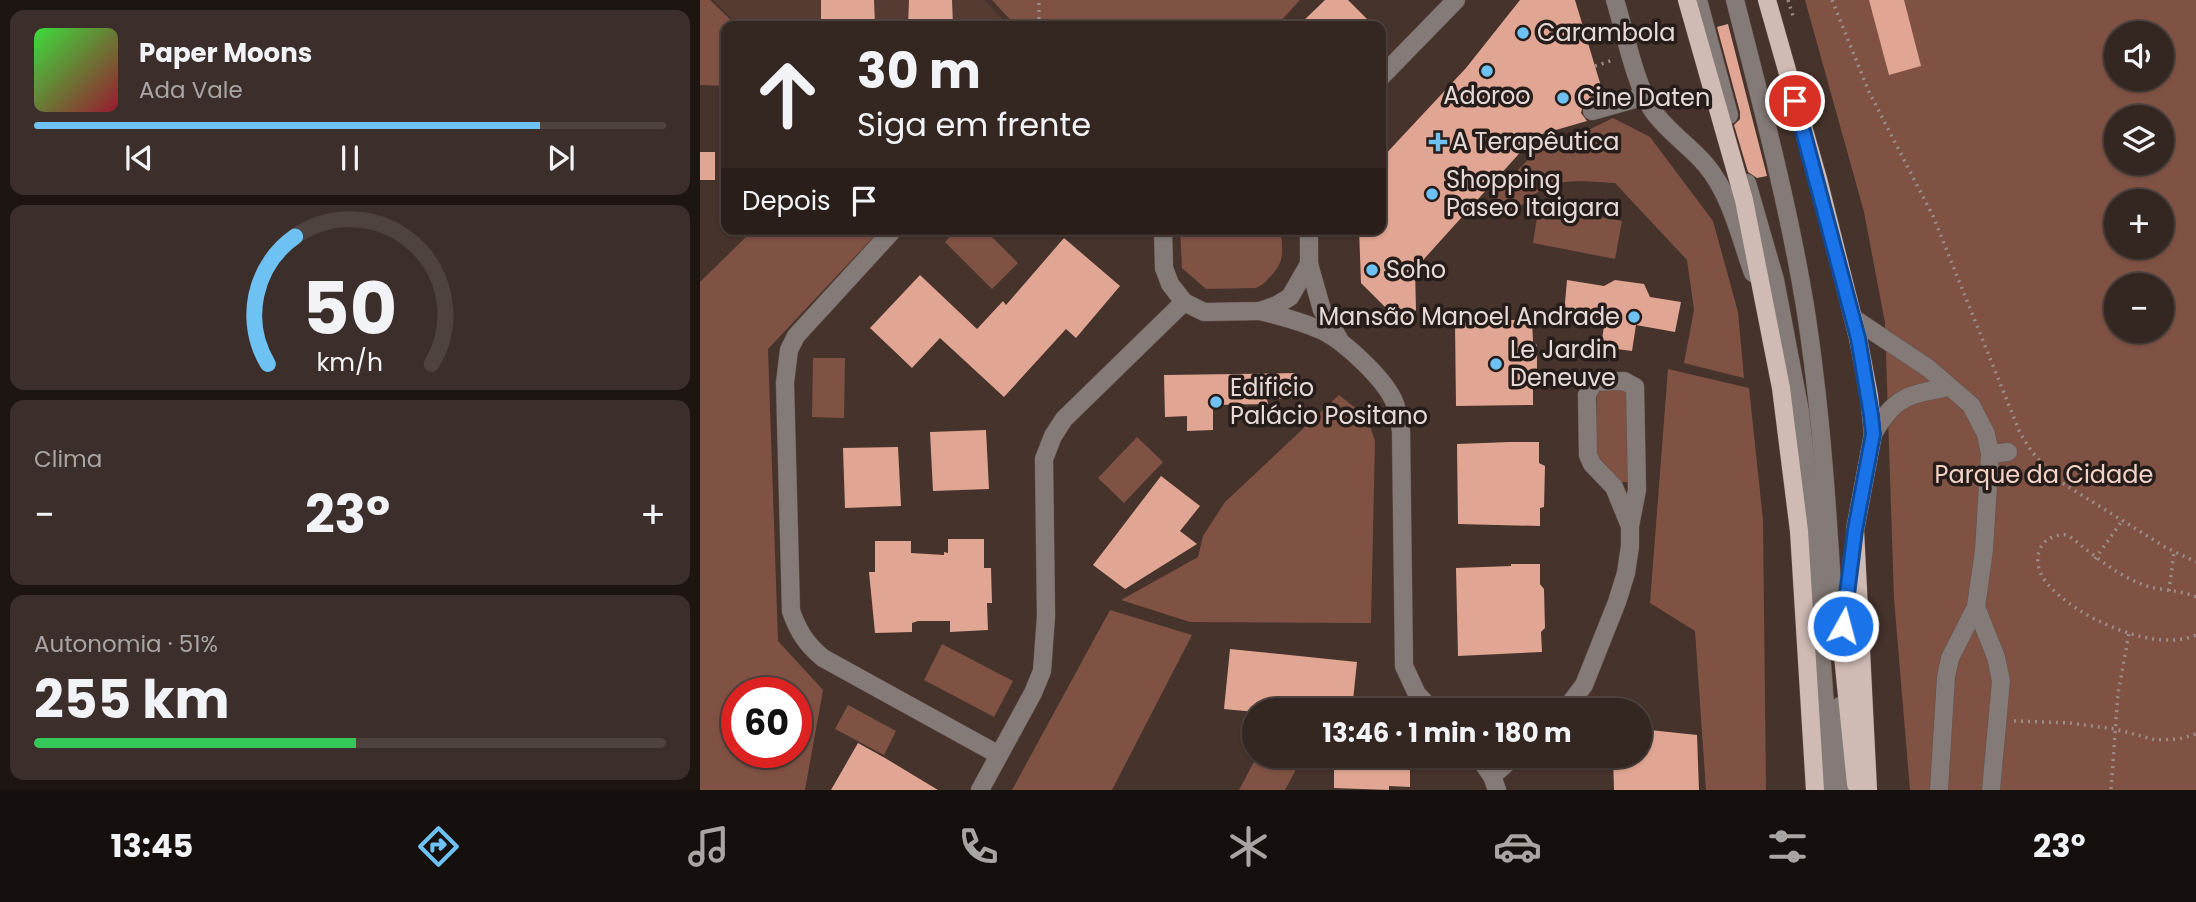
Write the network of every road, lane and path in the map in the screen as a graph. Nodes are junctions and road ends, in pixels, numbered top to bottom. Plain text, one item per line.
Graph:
1 (1039, 0) edge
2 (1615, 0) edge
3 (1687, 0) edge
4 (1698, 0) edge
5 (1735, 0) edge
6 (1767, 0) edge
7 (1788, 0) edge
8 (1832, 0) edge
9 (1453, 1) edge
10 (1793, 16) dead end
11 (1039, 21) edge
12 (1386, 72) edge
13 (1645, 96) junction
14 (1592, 111) dead end
15 (888, 235) edge
16 (1163, 235) edge
17 (1309, 235) edge
18 (1309, 264) junction
19 (1184, 302) junction
20 (1260, 312) junction
21 (1853, 318) junction
22 (1769, 319) junction
23 (1340, 342) junction
24 (1949, 387) junction
25 (1873, 434) junction
26 (2122, 521) junction
27 (1630, 526) junction
28 (1855, 530) junction
29 (2174, 552) junction
30 (2095, 559) junction
31 (2196, 562) edge
32 (2169, 591) junction
33 (2196, 597) edge
34 (1976, 607) junction
35 (2129, 633) junction
36 (2195, 636) edge
37 (1421, 698) edge
38 (1574, 698) edge
39 (1998, 720) junction
40 (2115, 729) junction
41 (2196, 734) edge
42 (999, 755) junction
43 (1506, 768) edge
44 (1494, 783) edge
45 (2111, 789) edge
46 (980, 790) edge
47 (1815, 790) edge
48 (1831, 790) edge
49 (1846, 790) edge
50 (1857, 790) edge
51 (1868, 790) edge
52 (1939, 790) edge
53 (1991, 790) edge

1 - 11 path
2 - 13 street
3 - 22 main road
4 - 48 street
5 - 49 street
6 - 21 main road
7 - 10 path
8 - 26 path
9 - 12 street
13 - 14 street
13 - 22 street
15 - 42 street
16 - 19 street
17 - 18 street
18 - 20 street
18 - 23 street
19 - 20 street
19 - 42 street
20 - 23 street
21 - 24 street
21 - 25 main road
22 - 47 main road
23 - 37 street
24 - 25 street
24 - 34 street
25 - 28 main road
26 - 29 path
26 - 30 path
27 - 27 street
27 - 38 street
28 - 50 main road
28 - 51 main road
29 - 31 path
29 - 32 path
30 - 32 path
30 - 35 path
32 - 33 path
34 - 39 street
34 - 52 street
35 - 36 path
35 - 40 path
39 - 40 path
39 - 53 street
40 - 41 path
40 - 45 path
42 - 46 street
43 - 44 street

